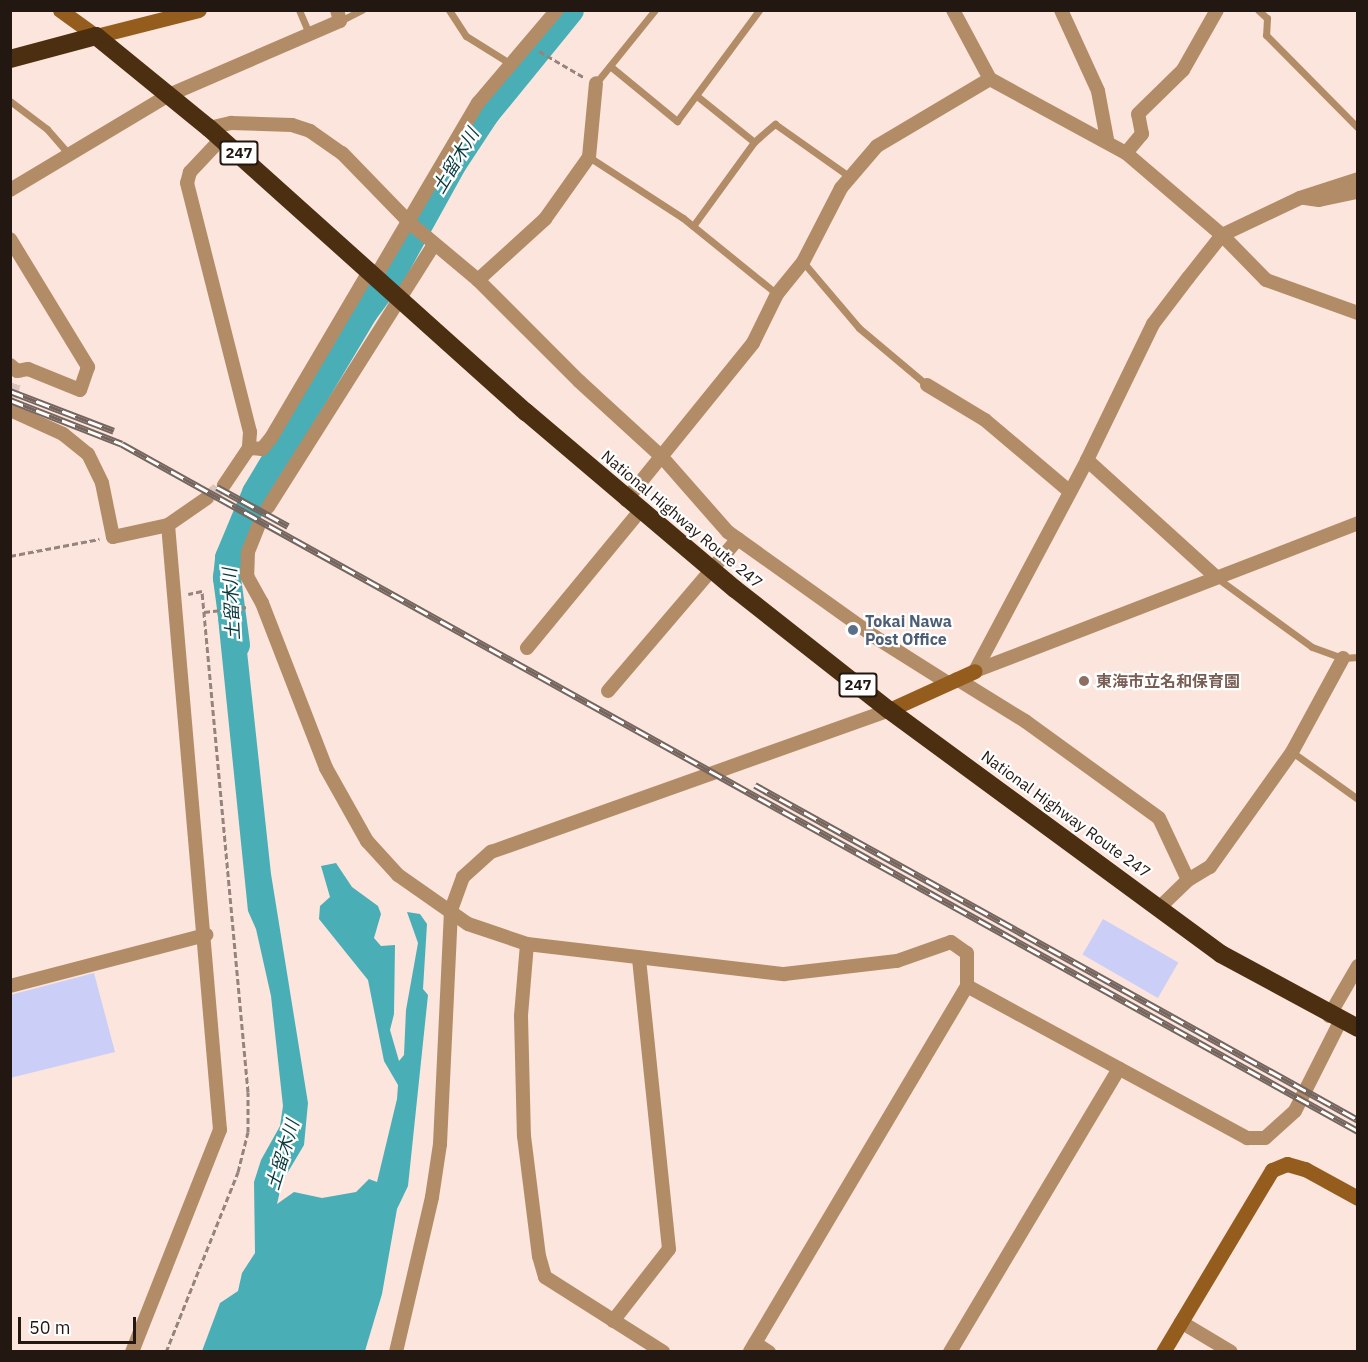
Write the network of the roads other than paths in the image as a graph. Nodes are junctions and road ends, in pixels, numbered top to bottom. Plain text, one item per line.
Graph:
1 (60, 10) edge
2 (199, 10) edge
3 (299, 10) edge
4 (363, 10) edge
5 (449, 10) edge
6 (557, 10) edge
7 (655, 10) edge
8 (759, 10) edge
9 (953, 10) edge
10 (1061, 10) edge
11 (1217, 10) edge
12 (1258, 10) edge
13 (339, 16) edge
14 (309, 34) junction
15 (96, 36) junction
16 (10, 59) edge
17 (511, 64) junction
18 (610, 66) junction
19 (990, 79) junction
20 (596, 83) joint
21 (169, 95) junction
22 (697, 96) junction
23 (10, 101) edge
24 (1358, 128) edge
25 (215, 133) junction
26 (1107, 139) junction
27 (754, 142) junction
28 (68, 153) junction
29 (1126, 153) junction
30 (589, 157) junction
31 (850, 177) junction
32 (1358, 179) edge
33 (10, 190) edge
34 (1358, 192) edge
35 (1300, 198) junction
36 (410, 223) junction
37 (693, 226) junction
38 (1222, 235) junction
39 (10, 239) edge
40 (432, 242) junction
41 (803, 262) junction
42 (373, 273) junction
43 (478, 280) junction
44 (777, 294) junction
45 (396, 297) junction
46 (1358, 313) edge
47 (10, 365) edge
48 (927, 385) joint
49 (10, 410) edge
50 (249, 448) junction
51 (662, 457) junction
52 (1087, 460) junction
53 (224, 485) tunnel mouth
54 (1069, 491) junction
55 (207, 498) tunnel mouth
56 (633, 506) junction
57 (268, 507) dead end
58 (1358, 523) edge
59 (168, 525) junction
60 (258, 527) dead end
61 (738, 539) junction
62 (712, 570) junction
63 (1215, 576) junction
64 (527, 648) dead end
65 (1358, 657) edge
66 (1343, 658) junction
67 (975, 671) junction
68 (952, 681) junction
69 (608, 691) dead end
70 (889, 710) junction
71 (1292, 752) junction
72 (1358, 799) edge
73 (1188, 880) junction
74 (1160, 907) junction
75 (451, 910) junction
76 (206, 935) junction
77 (527, 944) junction
78 (639, 958) junction
79 (1358, 966) edge
80 (10, 986) edge
81 (967, 986) junction
82 (1335, 1018) junction
83 (1358, 1028) edge
84 (1119, 1070) junction
85 (1358, 1198) edge
86 (613, 1321) junction
87 (1181, 1322) junction
88 (752, 1347) edge
89 (132, 1352) edge
90 (396, 1352) edge
91 (663, 1352) edge
92 (769, 1352) edge
93 (950, 1352) edge
94 (1163, 1352) edge
95 (1231, 1352) edge

1 - 15 street
2 - 15 street
3 - 14 lane
4 - 13 lane
5 - 17 lane
6 - 17 street
7 - 18 lane
8 - 22 lane
9 - 19 street
10 - 26 street
11 - 29 street
12 - 24 lane
13 - 14 street
14 - 21 street
15 - 16 highway
15 - 21 highway, National Highway Route 247 / 247
17 - 36 street
18 - 20 lane
18 - 22 lane
19 - 26 street
19 - 31 street
20 - 30 street
21 - 25 highway, National Highway Route 247 / 247
21 - 28 street
22 - 27 lane
23 - 28 lane
25 - 36 street
25 - 42 highway, National Highway Route 247 / 247
25 - 50 street
26 - 29 street
27 - 31 lane
27 - 37 lane
28 - 33 street
29 - 38 street
30 - 37 lane
30 - 43 street
31 - 41 street
32 - 35 street
34 - 35 street
35 - 38 street
36 - 40 street
36 - 42 street
37 - 44 lane
38 - 46 street
38 - 52 street
39 - 47 street
40 - 43 street
40 - 45 street
41 - 44 street
41 - 48 lane
42 - 45 highway, National Highway Route 247 / 247
42 - 50 street
43 - 51 street
44 - 51 street
45 - 56 highway, National Highway Route 247 / 247
45 - 57 street
48 - 54 street
49 - 59 street
50 - 53 street
51 - 56 street
51 - 61 street
52 - 54 street
52 - 63 street
54 - 67 street
55 - 59 street
56 - 62 highway, National Highway Route 247 / 247
56 - 64 street
58 - 63 street
59 - 76 street
60 - 75 street
61 - 62 street
61 - 68 street
62 - 69 street
62 - 70 highway, National Highway Route 247 / 247
63 - 66 lane
63 - 67 street
65 - 66 lane
66 - 71 street
67 - 68 street
68 - 70 street
68 - 73 street
70 - 74 highway, National Highway Route 247 / 247
70 - 75 street
71 - 72 lane
71 - 73 street
73 - 74 street
74 - 82 highway, National Highway Route 247 / 247
75 - 77 street
75 - 90 street
76 - 80 street
76 - 89 street
77 - 78 street
77 - 86 street
78 - 81 street
78 - 86 street
79 - 82 street
81 - 84 street
81 - 88 street
82 - 83 highway, National Highway Route 247 / 247
82 - 84 street
84 - 93 street
85 - 87 street
86 - 91 street
87 - 94 street
87 - 95 street
88 - 92 street

